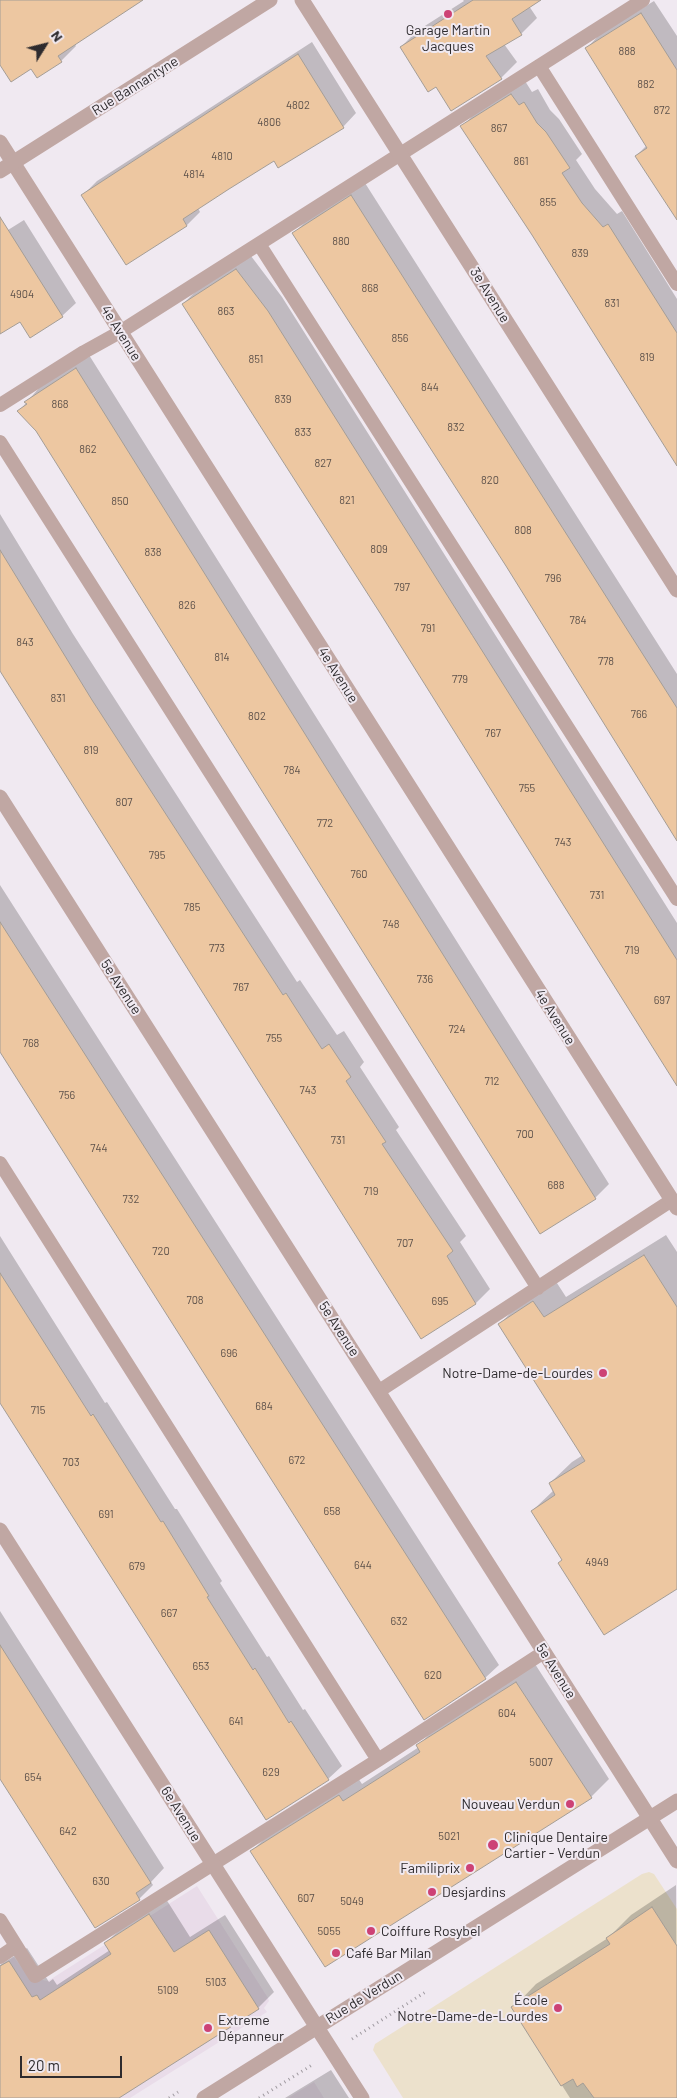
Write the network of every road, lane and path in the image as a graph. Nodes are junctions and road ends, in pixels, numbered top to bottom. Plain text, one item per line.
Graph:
1 (270, 0) edge
2 (302, 0) edge
3 (643, 0) edge
4 (538, 66) junction
5 (0, 142) edge
6 (400, 154) junction
7 (13, 163) junction
8 (0, 171) edge
9 (259, 244) junction
10 (677, 284) edge
11 (120, 332) junction
12 (0, 405) edge
13 (0, 442) edge
14 (677, 590) edge
15 (0, 797) edge
16 (677, 899) edge
17 (0, 1163) edge
18 (674, 1204) edge
19 (538, 1288) junction
20 (379, 1391) junction
21 (0, 1530) edge
22 (544, 1652) junction
23 (378, 1760) junction
24 (677, 1801) edge
25 (650, 1818) junction
26 (677, 1861) edge
27 (212, 1863) junction
28 (0, 1920) edge
29 (16, 1946) junction
30 (0, 1957) edge
31 (316, 2026) junction
32 (204, 2098) edge
33 (362, 2098) edge

1 - 7 street, Rue Bannantyne
2 - 6 street, 3e Avenue
3 - 4 lane
4 - 6 lane
4 - 10 lane
5 - 7 street, 4e Avenue
6 - 9 lane
6 - 14 street, 3e Avenue
7 - 8 street, Rue Bannantyne
7 - 11 street, 4e Avenue
9 - 11 lane
9 - 16 lane
11 - 12 lane
11 - 18 street, 4e Avenue
13 - 19 lane
15 - 20 street, 5e Avenue
17 - 23 lane
18 - 19 lane
19 - 20 lane
20 - 22 street, 5e Avenue
21 - 27 street, 6e Avenue
22 - 23 lane
22 - 25 street, 5e Avenue
23 - 27 lane
24 - 25 street, Rue de Verdun
25 - 26 street, 5e Avenue
25 - 31 street, Rue de Verdun
27 - 29 lane
27 - 31 street, 6e Avenue
28 - 29 lane
29 - 30 lane
31 - 32 street, Rue de Verdun
31 - 33 street, 6e Avenue

